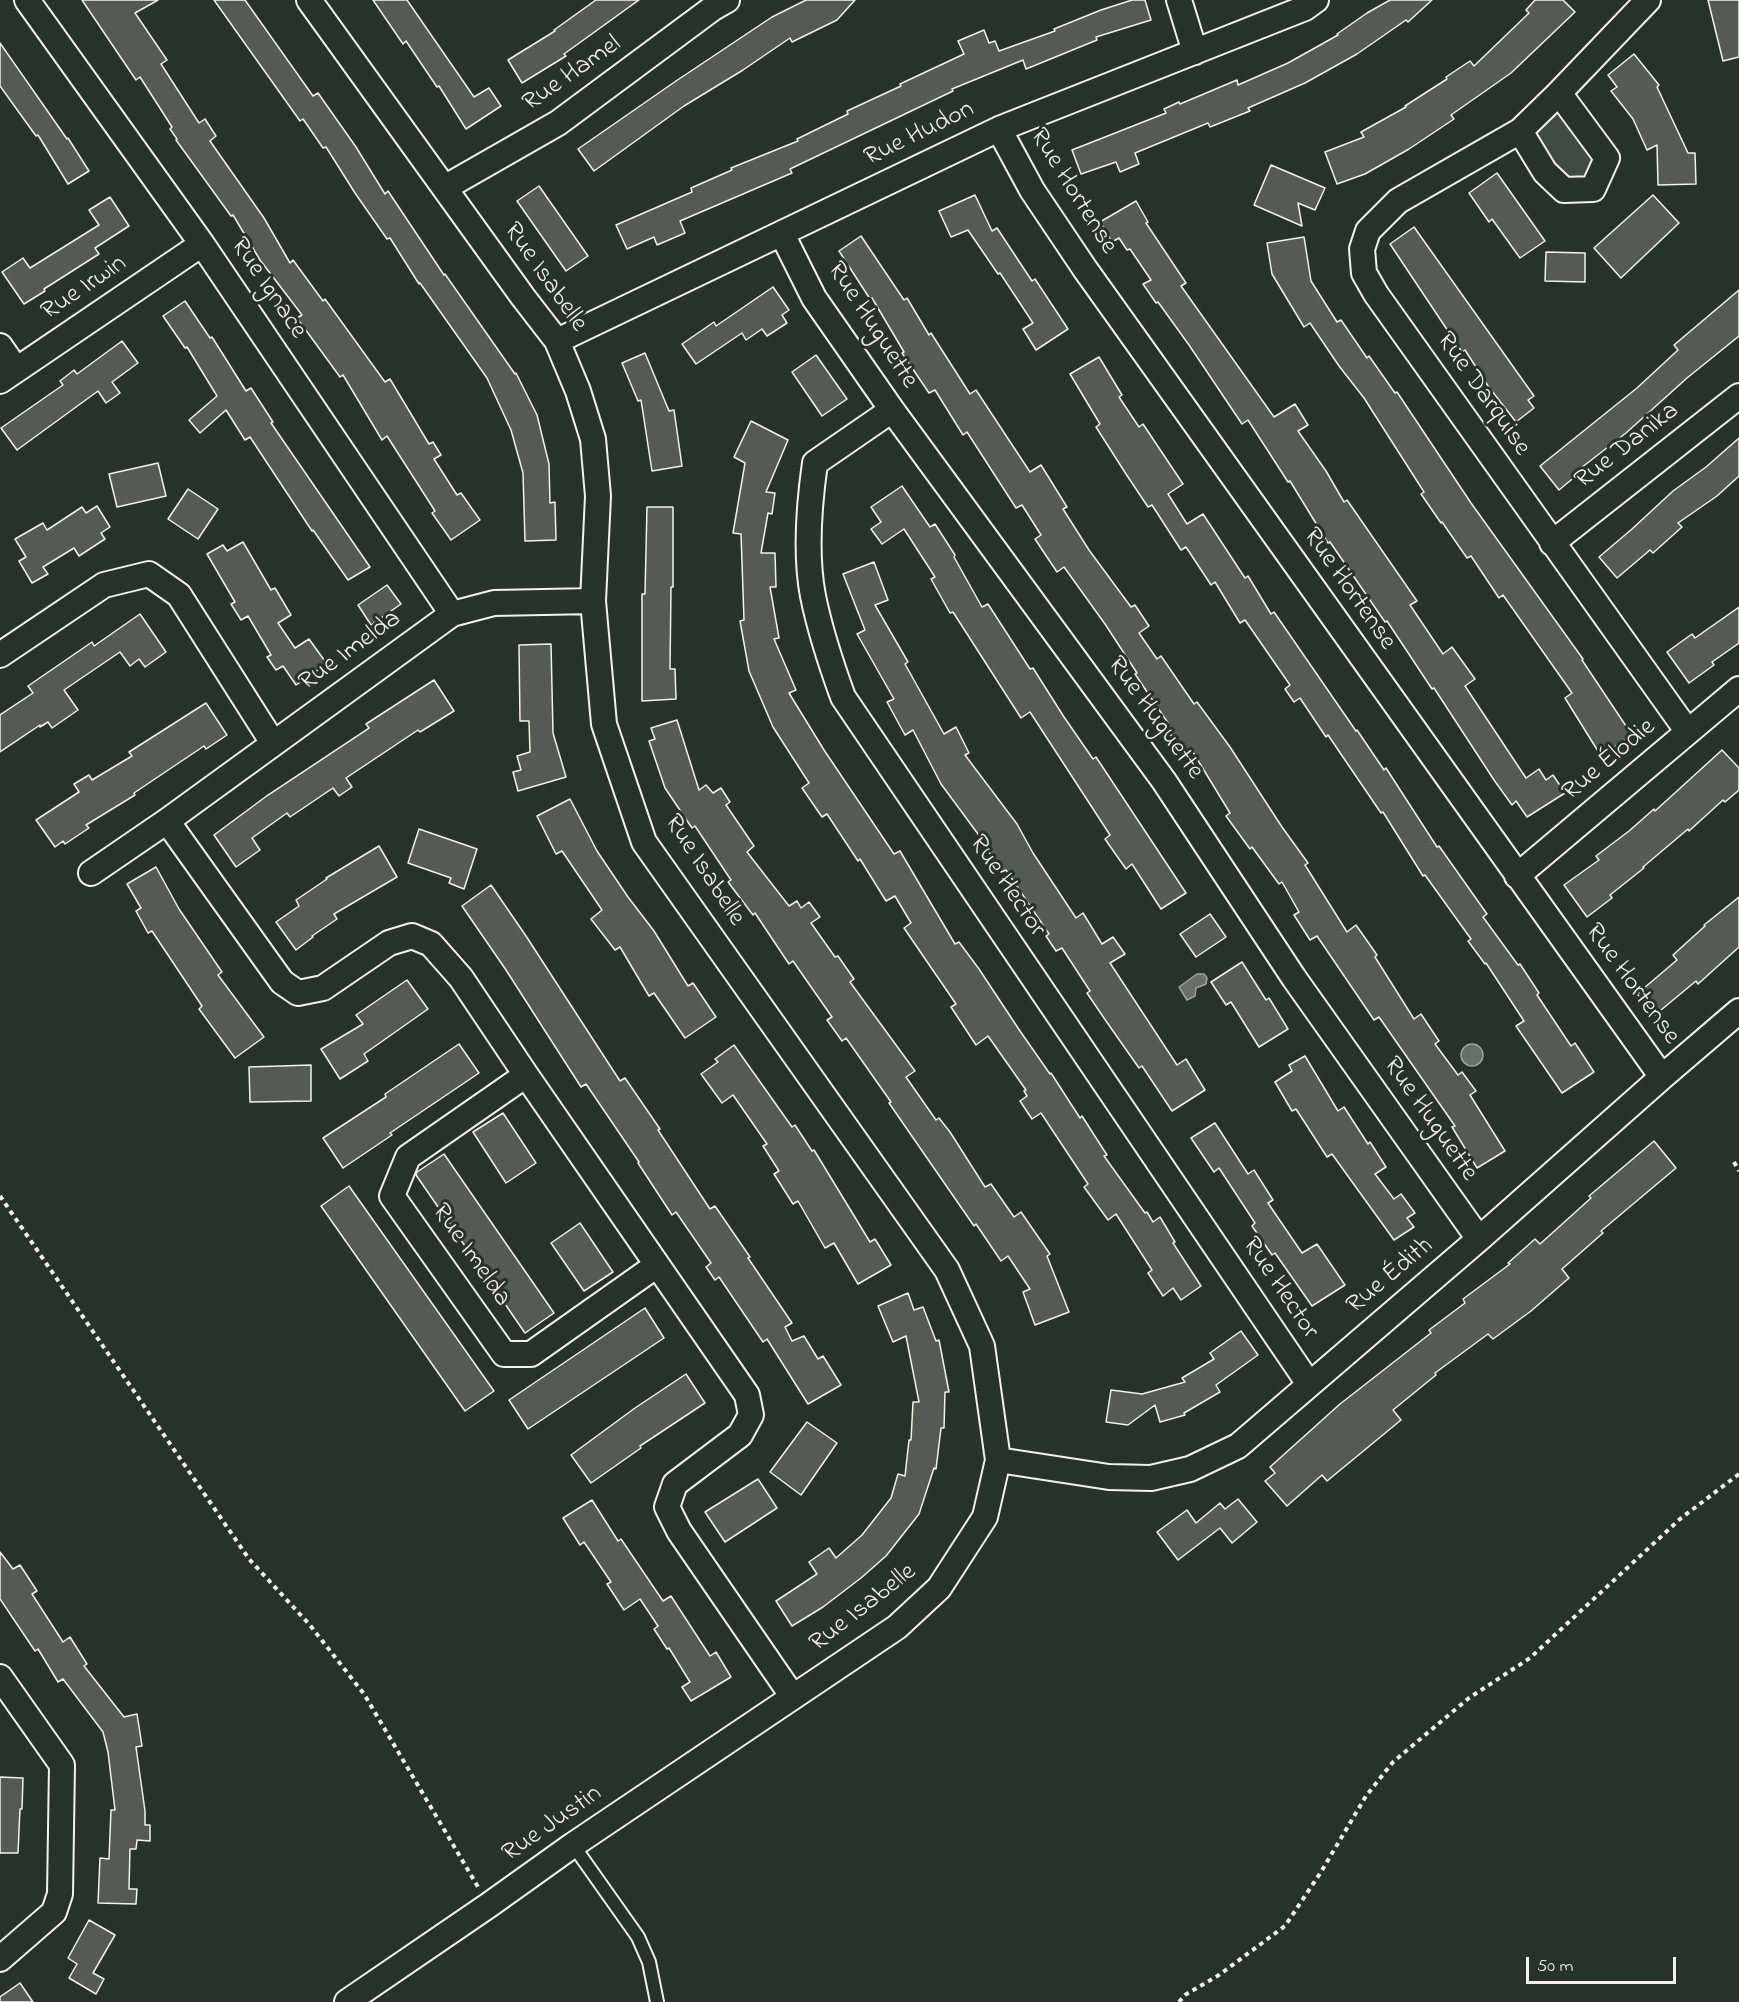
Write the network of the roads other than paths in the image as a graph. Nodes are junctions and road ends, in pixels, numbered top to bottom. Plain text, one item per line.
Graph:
1 (27, 0) edge
2 (727, 0) edge
3 (1179, 0) edge
4 (1316, 0) edge
5 (1648, 0) edge
6 (312, 1) edge
7 (1195, 52) junction
8 (1559, 93) junction
9 (999, 129) junction
10 (1520, 131) junction
11 (446, 187) junction
12 (782, 234) junction
13 (202, 244) junction
14 (557, 341) junction
15 (0, 346) edge
16 (8, 375) edge
17 (1739, 396) edge
18 (892, 410) junction
19 (1552, 543) junction
20 (593, 601) junction
21 (452, 614) junction
22 (0, 655) edge
23 (1739, 689) edge
24 (1688, 732) junction
25 (273, 743) junction
26 (167, 821) junction
27 (91, 873) dead end
28 (1517, 876) junction
29 (1739, 1011) edge
30 (526, 1075) junction
31 (1662, 1077) junction
32 (1479, 1239) junction
33 (657, 1265) junction
34 (1309, 1384) junction
35 (998, 1460) junction
36 (0, 1677) edge
37 (793, 1697) junction
38 (573, 1845) junction
39 (0, 1959) edge
40 (354, 2000) edge
41 (657, 2002) edge

1 - 13 street, Rue Ignace
2 - 11 street, Rue Hamel
3 - 7 street
4 - 7 street, Rue Hudon
5 - 8 street, Rue Darquise
6 - 11 street, Rue Isabelle
7 - 9 street, Rue Hudon
8 - 10 street, Rue Darquise
8 - 10 street
9 - 12 street, Rue Hudon
9 - 28 street, Rue Hortense
10 - 19 street, Rue Darquise
11 - 14 street, Rue Isabelle
12 - 14 street, Rue Hudon
12 - 18 street, Rue Huguette
13 - 16 street, Rue Irwin
13 - 21 street, Rue Ignace
14 - 20 street, Rue Isabelle
15 - 16 street
17 - 19 street, Rue Danika
18 - 32 street, Rue Huguette
18 - 34 street, Rue Hector
19 - 24 street, Rue Darquise
20 - 21 street, Rue Imelda
20 - 35 street, Rue Isabelle
21 - 25 street, Rue Imelda
22 - 25 street
23 - 24 street, Rue Élodie
24 - 28 street, Rue Élodie
25 - 26 street, Rue Imelda
26 - 27 street, Rue Imelda
26 - 30 street
28 - 31 street, Rue Hortense
29 - 31 street, Rue Édith
30 - 33 street
30 - 33 street, Rue Imelda
31 - 32 street, Rue Édith
32 - 34 street, Rue Édith
33 - 37 street
34 - 35 street, Rue Édith
35 - 37 street, Rue Isabelle
36 - 39 street
37 - 38 street, Rue Justin
38 - 40 street, Rue Justin
38 - 41 lane

